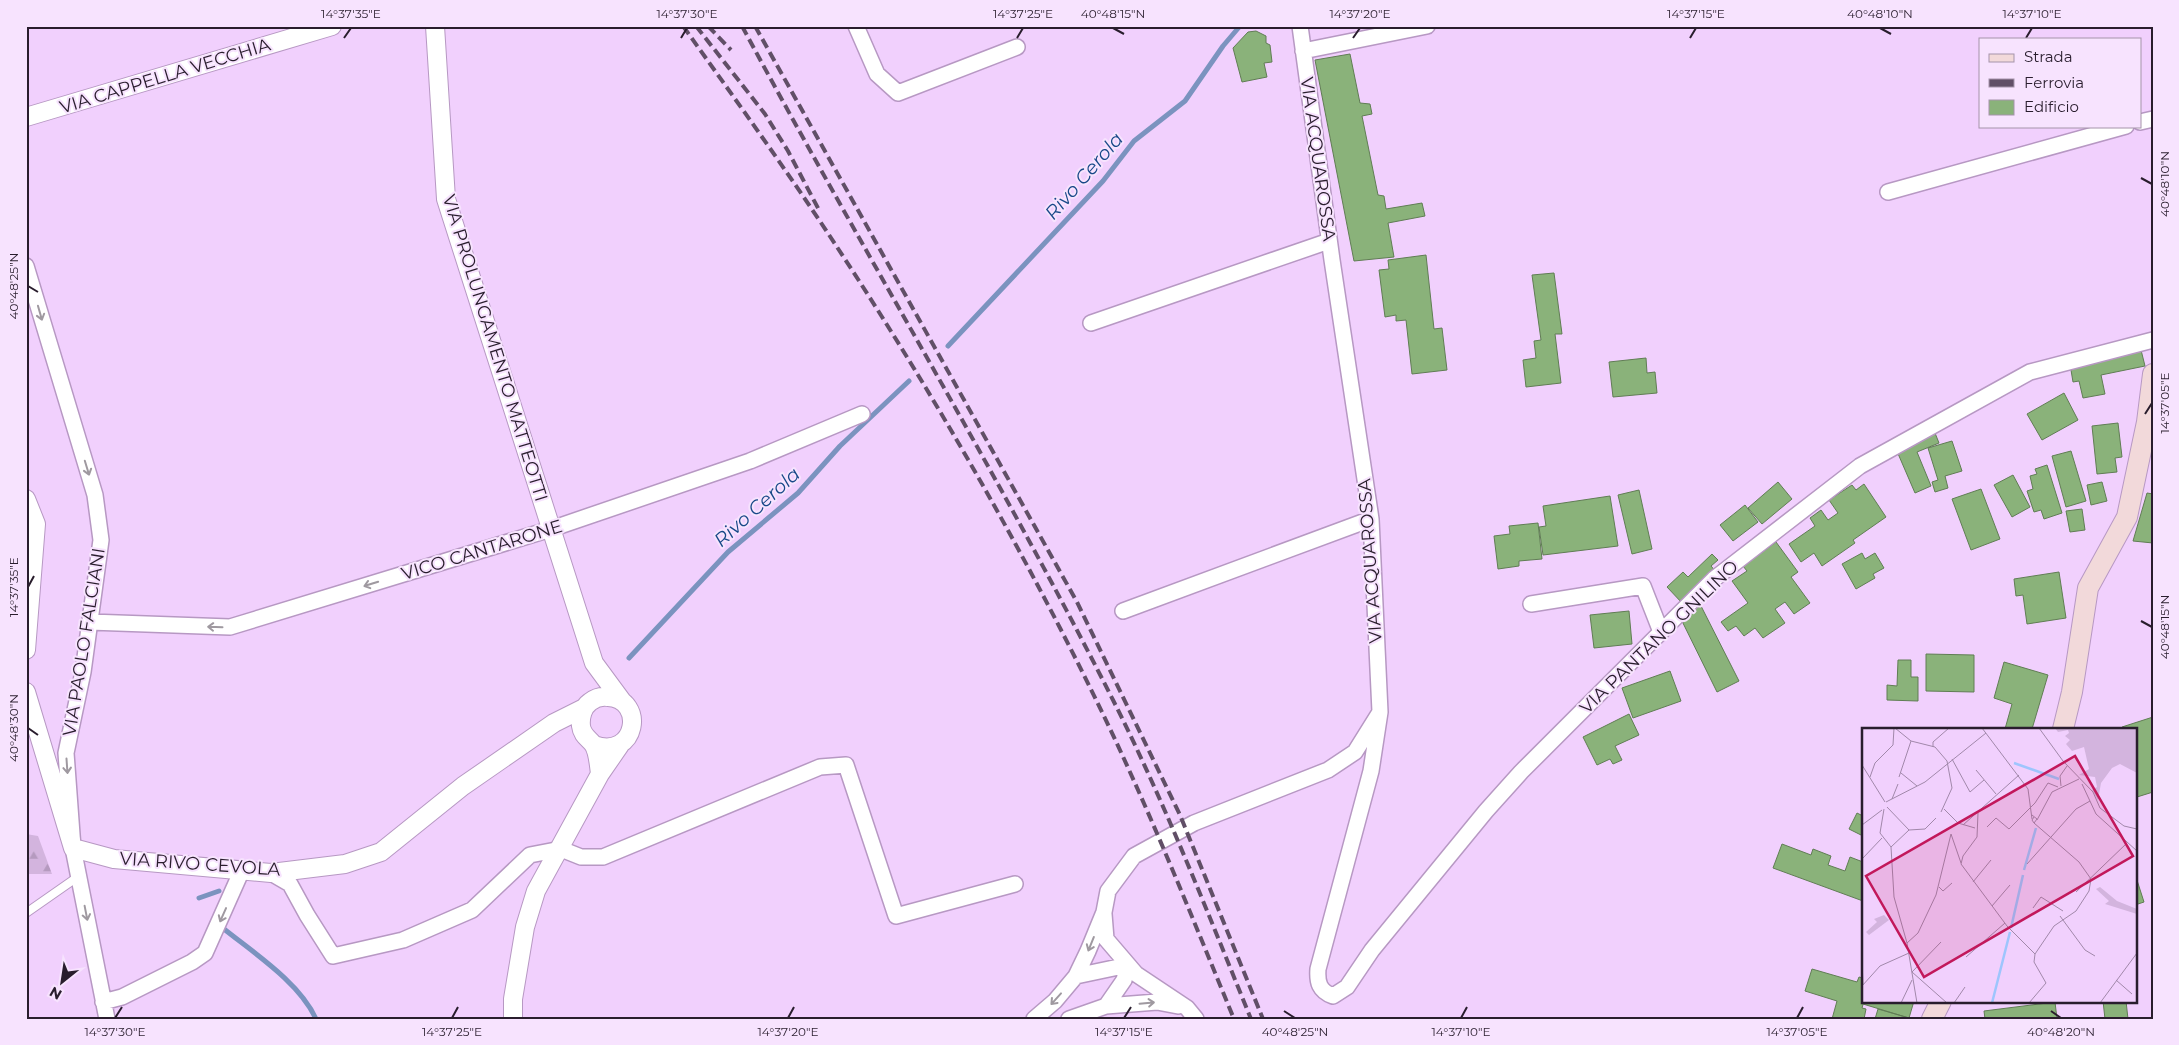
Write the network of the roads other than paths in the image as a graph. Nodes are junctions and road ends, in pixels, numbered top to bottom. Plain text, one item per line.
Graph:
1 (332, 26) edge
2 (435, 26) edge
3 (856, 26) edge
4 (1300, 26) edge
5 (1427, 26) edge
6 (1017, 47) dead end
7 (1304, 51) junction
8 (26, 117) edge
9 (2119, 128) edge
10 (1888, 192) dead end
11 (1329, 241) junction
12 (26, 266) edge
13 (1090, 323) dead end
14 (2153, 340) edge
15 (2153, 374) edge
16 (862, 414) dead end
17 (26, 498) edge
18 (1371, 519) junction
19 (551, 528) junction
20 (1531, 604) dead end
21 (1123, 611) dead end
22 (90, 622) junction
23 (1661, 632) junction
24 (26, 650) edge
25 (594, 663) junction
26 (26, 692) edge
27 (622, 701) junction
28 (587, 705) junction
29 (1380, 712) junction
30 (554, 723) junction
31 (2063, 728) edge
32 (591, 743) junction
33 (620, 745) junction
34 (600, 774) junction
35 (73, 848) junction
36 (561, 849) junction
37 (242, 870) junction
38 (271, 873) junction
39 (79, 876) junction
40 (1015, 884) dead end
41 (1104, 912) junction
42 (26, 913) edge
43 (1128, 964) junction
44 (1076, 976) junction
45 (1325, 993) joint
46 (104, 1002) junction
47 (1940, 1002) edge
48 (1106, 1006) junction
49 (1191, 1013) edge
50 (107, 1019) edge
51 (513, 1019) edge
52 (1034, 1019) edge
53 (1069, 1019) edge
54 (1932, 1019) edge

1 - 8 street, VIA CAPPELLA VECCHIA
2 - 19 street, VIA PROLUNGAMENTO MATTEOTTI
3 - 6 street
4 - 7 street, VIA ACQUAROSSA
5 - 7 street
7 - 11 street, VIA ACQUAROSSA
9 - 10 street
11 - 13 street
11 - 18 street, VIA ACQUAROSSA
12 -> 22 street, VIA PAOLO FALCIANI
14 - 23 street, VIA PANTANO GNILINO
15 - 31 main road
16 - 19 street, VICO CANTARONE
17 - 24 street
18 - 21 street
18 - 29 street, VIA ACQUAROSSA
19 -> 22 street, VICO CANTARONE
19 - 25 street, VIA PROLUNGAMENTO MATTEOTTI
20 - 23 street
22 -> 35 street, VIA PAOLO FALCIANI
23 - 45 street, VIA PANTANO GNILINO
25 - 27 street, VIA PROLUNGAMENTO MATTEOTTI
25 - 28 street, VIA PROLUNGAMENTO MATTEOTTI
26 - 35 street
27 - 28 street
27 - 33 street, VIA PROLUNGAMENTO MATTEOTTI
28 - 30 street, VIA RIVO CEVOLA
28 - 32 street, VIA PROLUNGAMENTO MATTEOTTI
29 - 41 street
29 - 45 street, VIA ACQUAROSSA
30 - 32 street
30 - 38 street, VIA RIVO CEVOLA
32 - 33 street
32 - 34 street, VIA PROLUNGAMENTO MATTEOTTI
33 - 34 street, VIA PROLUNGAMENTO MATTEOTTI
34 - 36 street, VIA PROLUNGAMENTO MATTEOTTI
35 - 37 street, VIA RIVO CEVOLA
35 - 39 street, VIA PAOLO FALCIANI
36 - 38 street
36 - 40 street
36 - 51 street, VIA PROLUNGAMENTO MATTEOTTI
37 - 38 street, VIA RIVO CEVOLA
37 -> 46 street
39 - 42 lane
39 -> 46 street, VIA PAOLO FALCIANI
41 - 43 street
41 -> 44 street
43 - 44 street
43 - 48 street
43 - 49 street
44 -> 52 street
46 - 50 street, VIA PAOLO FALCIANI
47 - 54 main road
48 -> 49 street
48 - 53 street

